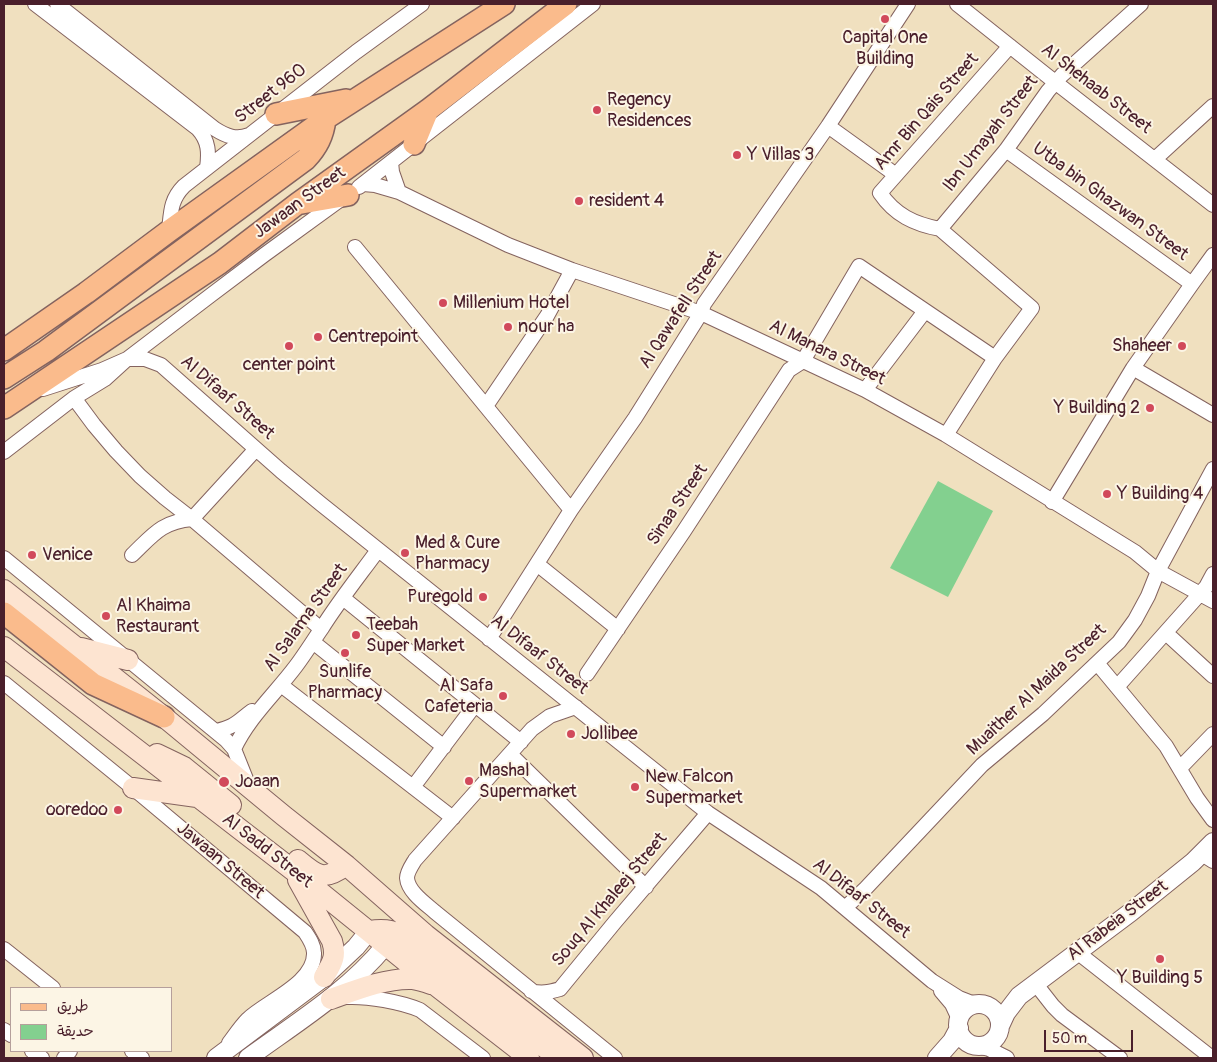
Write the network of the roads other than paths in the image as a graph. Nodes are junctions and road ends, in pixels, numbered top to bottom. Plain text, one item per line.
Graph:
1 (36, 4) edge
2 (56, 4) edge
3 (422, 4) edge
4 (566, 4) edge
5 (593, 4) edge
6 (908, 4) edge
7 (956, 4) edge
8 (1140, 4) edge
9 (500, 5) edge
10 (1010, 46) junction
11 (1056, 82) junction
12 (356, 98) junction
13 (1213, 106) edge
14 (428, 110) junction
15 (276, 114) junction
16 (325, 119) junction
17 (828, 126) junction
18 (250, 135) junction
19 (414, 144) junction
20 (1006, 150) junction
21 (1155, 159) junction
22 (391, 162) junction
23 (207, 168) junction
24 (896, 175) junction
25 (355, 190) junction
26 (399, 192) junction
27 (297, 204) junction
28 (1213, 205) edge
29 (940, 229) junction
30 (169, 231) junction
31 (355, 247) dead end
32 (1213, 255) edge
33 (572, 270) junction
34 (1192, 284) junction
35 (925, 311) junction
36 (701, 313) junction
37 (4, 350) edge
38 (995, 358) junction
39 (127, 359) junction
40 (803, 361) junction
41 (1133, 368) junction
42 (4, 378) edge
43 (865, 390) junction
44 (28, 393) junction
45 (74, 398) junction
46 (486, 406) junction
47 (4, 408) edge
48 (1213, 415) edge
49 (946, 435) junction
50 (256, 448) junction
51 (4, 452) edge
52 (1213, 469) edge
53 (1052, 502) junction
54 (571, 510) junction
55 (192, 519) junction
56 (378, 550) junction
57 (132, 555) dead end
58 (4, 558) edge
59 (537, 564) junction
60 (1158, 571) junction
61 (1213, 574) edge
62 (4, 590) edge
63 (1200, 593) junction
64 (343, 598) junction
65 (1213, 601) edge
66 (4, 613) edge
67 (321, 629) junction
68 (618, 629) junction
69 (1166, 632) junction
70 (489, 639) junction
71 (314, 642) junction
72 (4, 647) edge
73 (75, 647) junction
74 (128, 660) junction
75 (1097, 663) junction
76 (587, 674) dead end
77 (1213, 676) edge
78 (4, 683) edge
79 (281, 685) junction
80 (1117, 687) junction
81 (475, 705) junction
82 (262, 706) junction
83 (576, 707) junction
84 (164, 717) junction
85 (216, 731) junction
86 (1213, 734) edge
87 (125, 740) junction
88 (521, 742) junction
89 (444, 747) junction
90 (234, 749) junction
91 (510, 754) junction
92 (1180, 768) junction
93 (249, 787) junction
94 (413, 787) junction
95 (133, 788) junction
96 (199, 797) junction
97 (708, 813) junction
98 (452, 818) junction
99 (1213, 820) edge
100 (1210, 852) edge
101 (346, 865) junction
102 (294, 871) junction
103 (646, 887) junction
104 (380, 896) junction
105 (845, 908) junction
106 (369, 931) junction
107 (388, 938) junction
108 (4, 949) edge
109 (1078, 952) junction
110 (324, 977) junction
111 (932, 981) junction
112 (1035, 983) junction
113 (435, 985) junction
114 (52, 987) edge
115 (531, 990) junction
116 (1019, 996) junction
117 (331, 998) junction
118 (979, 1005) junction
119 (959, 1024) junction
120 (1000, 1026) junction
121 (974, 1046) junction
122 (216, 1058) edge
123 (248, 1058) edge
124 (483, 1058) edge
125 (529, 1058) edge
126 (558, 1058) edge
127 (583, 1058) edge
128 (615, 1058) edge
129 (938, 1058) edge
130 (1007, 1058) edge
131 (1120, 1058) edge
132 (1212, 1058) edge

1 - 23 street
2 - 18 street
3 - 15 street, Street 960
4 - 14 main road, Jawaan Street
5 - 19 street, Jawaan Street
6 - 17 street, Al Qawafell Street
7 - 10 street, Al Shehaab Street
8 - 11 street, Ibn Umayah Street
9 - 12 main road
10 - 11 street, Al Shehaab Street
10 - 24 street, Amr Bin Qais Street
11 - 20 street, Ibn Umayah Street
11 - 21 street, Al Shehaab Street
12 - 15 main road
12 - 16 main road
13 - 21 street
14 - 19 main road
14 - 27 main road, Jawaan Street
15 - 18 street, Street 960
16 - 30 main road
16 - 42 main road
17 - 24 street
17 - 36 street, Al Qawafell Street
18 - 23 street, Street 960
19 - 22 street, Jawaan Street
20 - 29 street, Ibn Umayah Street
20 - 34 street, Utba bin Ghazwan Street
21 - 28 street, Al Shehaab Street
22 - 25 street, Jawaan Street
22 - 26 street
23 - 30 street, Street 960
24 - 29 street, Amr Bin Qais Street
25 - 26 street, Al Manara Street
25 - 27 main road
25 - 39 street, Jawaan Street
26 - 33 street, Al Manara Street
27 - 44 main road, Jawaan Street
29 - 38 street, Amr Bin Qais Street
30 - 37 main road
31 - 46 street
32 - 34 street
33 - 36 street, Al Manara Street
33 - 46 street
34 - 41 street
35 - 38 street
35 - 40 street, Sinaa Street
35 - 43 street
36 - 40 street, Al Manara Street
36 - 54 street, Al Qawafell Street
38 - 49 street
39 - 44 street, Jawaan Street
39 - 45 street, Jawaan Street
39 - 50 street, Al Difaaf Street
40 - 43 street, Al Manara Street
40 - 68 street, Sinaa Street
41 - 48 street
41 - 53 street
43 - 49 street, Al Manara Street
44 - 47 main road, Jawaan Street
45 - 51 street, Jawaan Street
45 - 55 street
46 - 54 street
49 - 53 street, Al Manara Street
50 - 55 street
50 - 56 street, Al Difaaf Street
52 - 60 street, Muaither Al Maida Street
53 - 60 street, Al Manara Street
54 - 59 street, Al Qawafell Street
55 - 57 street
55 - 67 street
56 - 64 street, Al Salama Street
56 - 70 street, Al Difaaf Street
58 - 74 street
59 - 68 street
59 - 70 street, Al Qawafell Street
60 - 63 street, Al Manara Street
60 - 75 street, Muaither Al Maida Street
61 - 63 street
62 - 73 main road
63 - 65 street, Al Manara Street
63 - 69 street
64 - 67 street, Al Salama Street
64 - 81 street
66 - 84 main road
67 - 71 street, Al Salama Street
68 - 76 street, Sinaa Street
69 - 77 street
69 - 80 street
70 - 83 street, Al Difaaf Street
71 - 79 street, Al Salama Street
71 - 89 street
72 - 87 main road, Al Sadd Street
73 - 74 main road
73 - 84 main road
74 - 85 street
75 - 80 street
75 - 105 street, Muaither Al Maida Street
78 - 95 street, Jawaan Street
79 - 82 street, Al Salama Street
79 - 94 street
80 - 92 street
81 - 88 street
81 - 89 street
82 - 85 street, Al Salama Street
82 - 90 street, Al Salama Street
83 - 88 street
83 - 97 street, Al Difaaf Street
84 - 93 main road
85 - 90 street
86 - 92 street
87 - 96 main road, Al Sadd Street
87 - 101 main road
88 - 91 street
89 - 94 street
90 - 93 street
91 - 98 street
91 - 103 street
92 - 99 street
93 - 101 main road
94 - 98 street
95 - 96 main road
95 - 122 street, Jawaan Street
96 - 102 main road, Al Sadd Street
97 - 103 street, Souq Al Khaleej Street
97 - 105 street, Al Difaaf Street
98 - 115 street
100 - 109 street, Al Rabeia Street
101 - 104 main road
102 - 106 main road, Al Sadd Street
102 - 110 main road
103 - 115 street, Souq Al Khaleej Street
104 - 107 main road
104 - 127 main road
105 - 111 street, Al Difaaf Street
106 - 107 main road, Al Sadd Street
106 - 110 street
107 - 113 main road, Al Sadd Street
107 - 117 street
107 - 126 main road
108 - 114 street
109 - 112 street, Al Rabeia Street
109 - 132 street
110 - 122 street
111 - 118 street, Al Difaaf Street
111 - 119 street, Al Difaaf Street
112 - 116 street, Al Rabeia Street
112 - 131 street
113 - 117 main road
113 - 125 main road, Al Sadd Street
115 - 128 street
116 - 118 street, Al Rabeia Street
116 - 120 street, Al Rabeia Street
117 - 123 street
117 - 124 street
118 - 119 street
118 - 120 street
119 - 121 street
119 - 129 street
120 - 121 street
121 - 129 street
121 - 130 street

